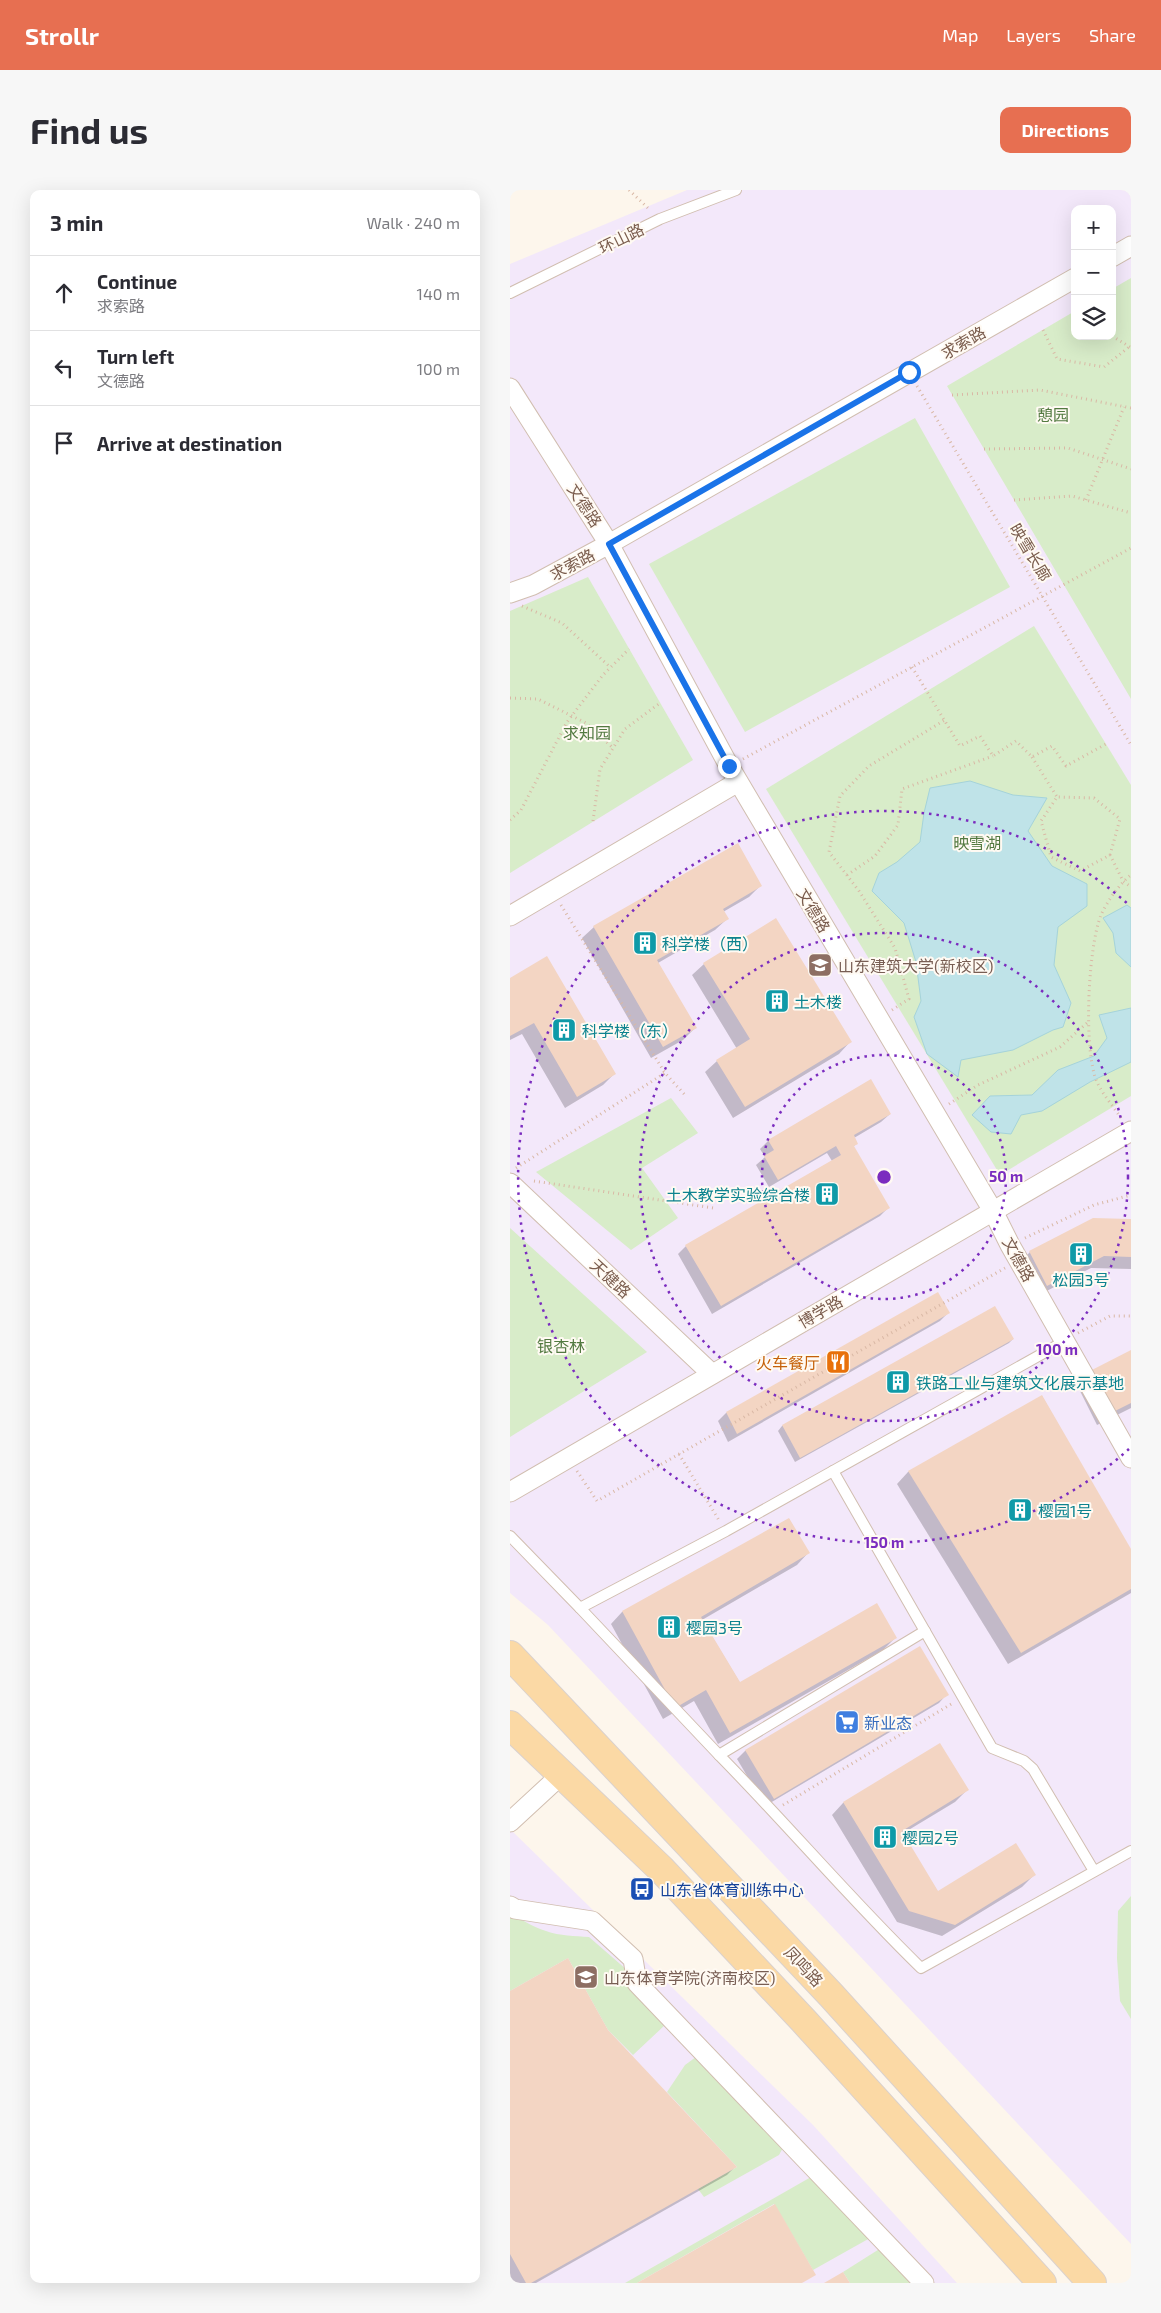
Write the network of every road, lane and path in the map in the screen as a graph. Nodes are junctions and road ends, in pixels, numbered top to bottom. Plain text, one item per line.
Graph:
1 (629, 190) edge
2 (736, 190) edge
3 (660, 219) junction
4 (1131, 246) edge
5 (1116, 255) edge
6 (1071, 280) edge
7 (510, 293) edge
8 (1043, 330) dead end
9 (1116, 338) edge
10 (1130, 347) edge
11 (909, 372) junction
12 (510, 388) edge
13 (952, 395) dead end
14 (1124, 407) junction
15 (1131, 408) edge
16 (984, 450) dead end
17 (1102, 460) junction
18 (1131, 469) edge
19 (1014, 500) dead end
20 (1086, 500) junction
21 (1131, 513) edge
22 (609, 544) junction
23 (1131, 548) edge
24 (1042, 596) junction
25 (516, 600) edge
26 (629, 649) dead end
27 (610, 667) junction
28 (912, 667) junction
29 (510, 698) edge
30 (660, 703) dead end
31 (572, 716) junction
32 (944, 720) junction
33 (1106, 744) dead end
34 (1131, 745) edge
35 (613, 748) junction
36 (993, 756) junction
37 (1032, 757) junction
38 (734, 774) junction
39 (1057, 797) junction
40 (510, 820) edge
41 (593, 821) dead end
42 (1110, 855) junction
43 (847, 875) junction
44 (1131, 876) edge
45 (1123, 881) junction
46 (1131, 887) edge
47 (552, 891) junction
48 (510, 916) edge
49 (878, 1019) junction
50 (1087, 1022) junction
51 (665, 1073) junction
52 (685, 1095) dead end
53 (934, 1113) junction
54 (1131, 1132) edge
55 (510, 1171) edge
56 (529, 1180) dead end
57 (510, 1183) edge
58 (1131, 1195) edge
59 (713, 1208) dead end
60 (994, 1211) junction
61 (1015, 1253) junction
62 (1131, 1316) edge
63 (1064, 1340) junction
64 (712, 1374) junction
65 (679, 1454) junction
66 (569, 1458) junction
67 (1131, 1458) edge
68 (833, 1471) junction
69 (510, 1492) edge
70 (726, 1531) junction
71 (510, 1536) edge
72 (580, 1608) junction
73 (926, 1631) junction
74 (510, 1655) edge
75 (938, 1713) dead end
76 (513, 1733) edge
77 (719, 1755) junction
78 (562, 1774) junction
79 (774, 1811) junction
80 (510, 1822) edge
81 (1131, 1851) edge
82 (1094, 1871) junction
83 (510, 1906) edge
84 (924, 2283) edge
85 (1042, 2283) edge
86 (1092, 2283) edge

1 - 3 path
2 - 3 lane, 环山路
3 - 7 lane, 环山路
4 - 5 street
6 - 11 street, 求索路
8 - 10 path
9 - 10 path
11 - 22 street, 求索路
11 - 24 path, 映雪长廊
12 - 22 street, 文德路
13 - 14 path
14 - 15 path
14 - 17 path
16 - 17 path
17 - 18 path
17 - 20 path
19 - 20 path
20 - 21 path
22 - 25 street, 求索路
22 - 38 street, 文德路
23 - 24 path
24 - 28 path
24 - 34 path, 映雪长廊
25 - 27 path
26 - 27 path
27 - 31 path
28 - 32 path
28 - 38 path
29 - 31 path
30 - 35 path
31 - 35 path
31 - 40 path
32 - 36 path
32 - 43 path
33 - 37 path
35 - 41 path
36 - 37 path
36 - 43 path
37 - 39 path
38 - 47 street
38 - 49 street, 文德路
39 - 42 path
39 - 42 path
42 - 45 path
43 - 49 path
44 - 45 path
45 - 46 path
45 - 50 path
47 - 48 street
47 - 51 path
49 - 53 street, 文德路
50 - 53 path
50 - 54 path
51 - 52 path
51 - 55 path
53 - 60 street, 文德路
54 - 60 street, 博学路
56 - 59 path
57 - 64 street, 天健路
58 - 61 path
60 - 61 street, 文德路
60 - 64 street, 博学路
61 - 63 street, 文德路
61 - 65 path
62 - 63 path
63 - 67 street, 文德路
63 - 68 lane
64 - 66 street, 博学路
65 - 66 path
65 - 70 path
66 - 69 street, 博学路
68 - 70 lane
68 - 73 lane
70 - 72 lane
71 - 72 lane
72 - 77 lane
73 - 77 lane
73 - 82 lane
74 - 86 main road, 凤鸣路
75 - 79 path
76 - 78 main road
77 - 79 lane
78 - 80 street
78 - 85 main road
79 - 82 lane
81 - 82 lane
83 - 84 street

